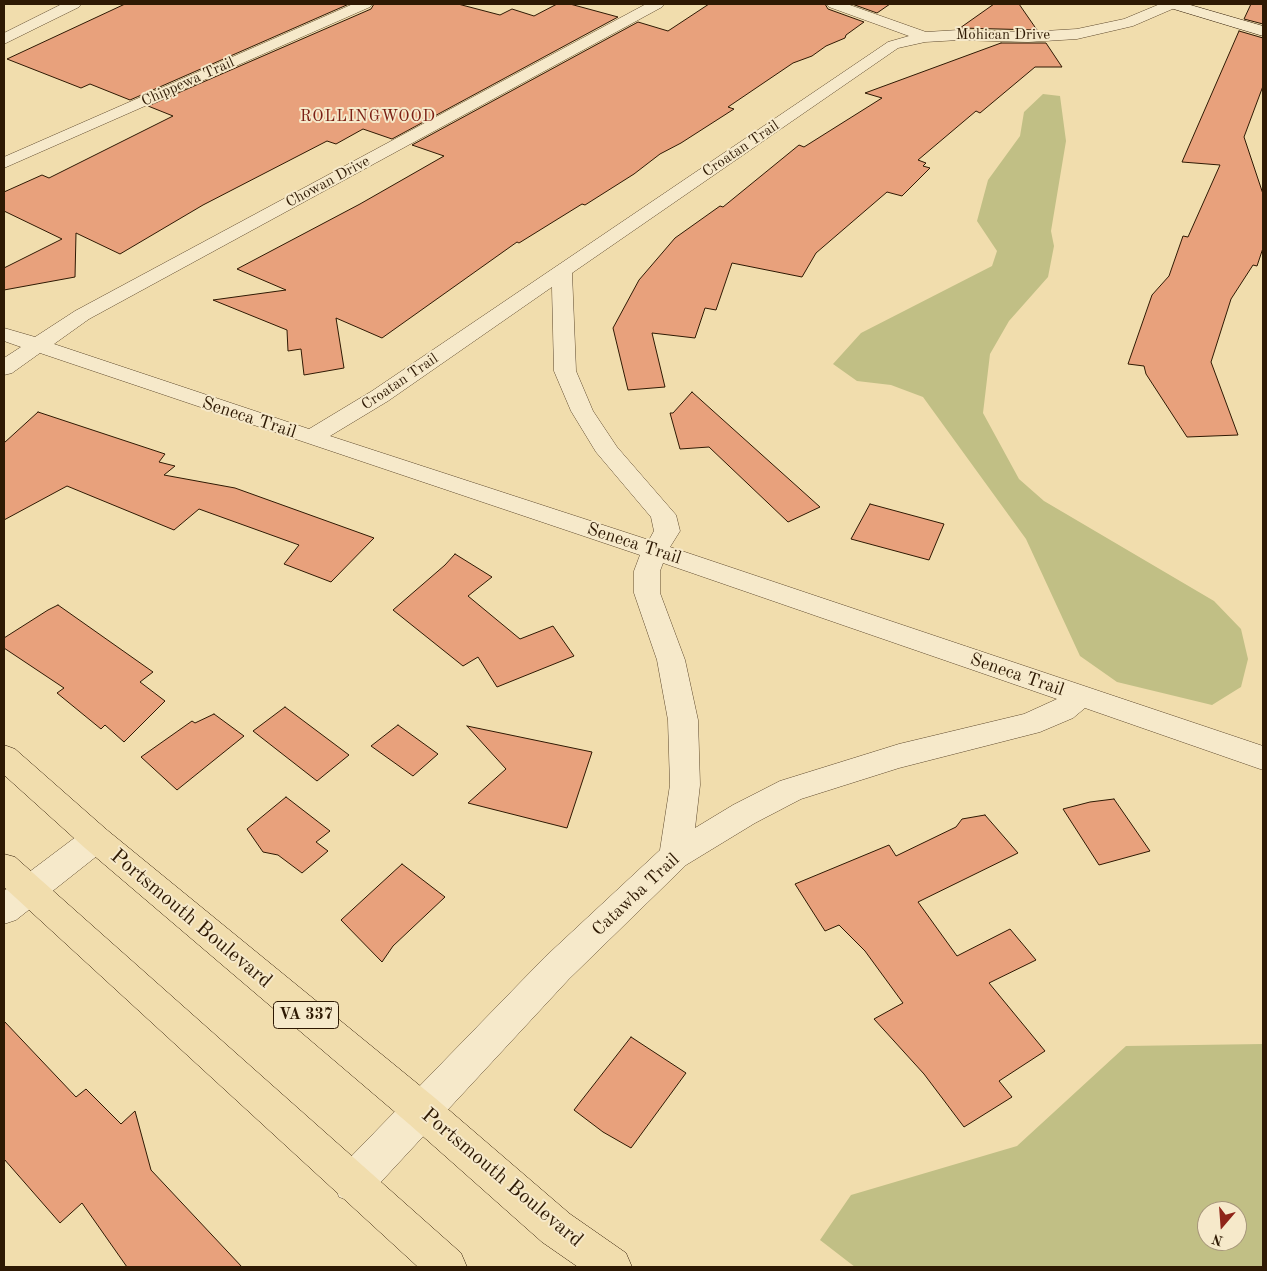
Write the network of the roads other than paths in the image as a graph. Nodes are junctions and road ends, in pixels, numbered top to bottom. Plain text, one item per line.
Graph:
1 (74, 4) edge
2 (365, 4) edge
3 (657, 4) edge
4 (834, 4) edge
5 (1172, 4) edge
6 (1263, 31) edge
7 (925, 37) junction
8 (4, 39) edge
9 (6, 160) edge
10 (562, 271) junction
11 (4, 334) edge
12 (38, 345) junction
13 (4, 368) edge
14 (311, 438) junction
15 (655, 551) junction
16 (1079, 697) junction
17 (4, 757) edge
18 (1263, 758) edge
19 (96, 840) junction
20 (675, 856) junction
21 (4, 866) edge
22 (17, 901) edge
23 (422, 1111) junction
24 (353, 1183) junction
25 (447, 1267) edge
26 (612, 1267) edge

1 - 8 street
2 - 9 street, Chippewa Trail
3 - 12 street, Chowan Drive
4 - 7 street, Mohican Drive
5 - 6 street
5 - 7 street, Mohican Drive
7 - 10 street, Croatan Trail
10 - 14 street, Croatan Trail
10 - 15 street
11 - 12 street, Seneca Trail
12 - 13 street, Chowan Drive
12 - 14 street, Seneca Trail
14 - 15 street, Seneca Trail
15 - 16 street, Seneca Trail
15 - 20 street
16 - 18 street, Seneca Trail
16 - 20 street, Catawba Trail
17 - 19 main road, Portsmouth Boulevard / VA 337
19 - 22 street
19 - 23 main road, Portsmouth Boulevard / VA 337
20 - 23 street, Catawba Trail
21 - 22 main road
22 - 24 main road
23 - 24 street, Catawba Trail
23 - 26 main road, Portsmouth Boulevard / VA 337
24 - 25 main road

